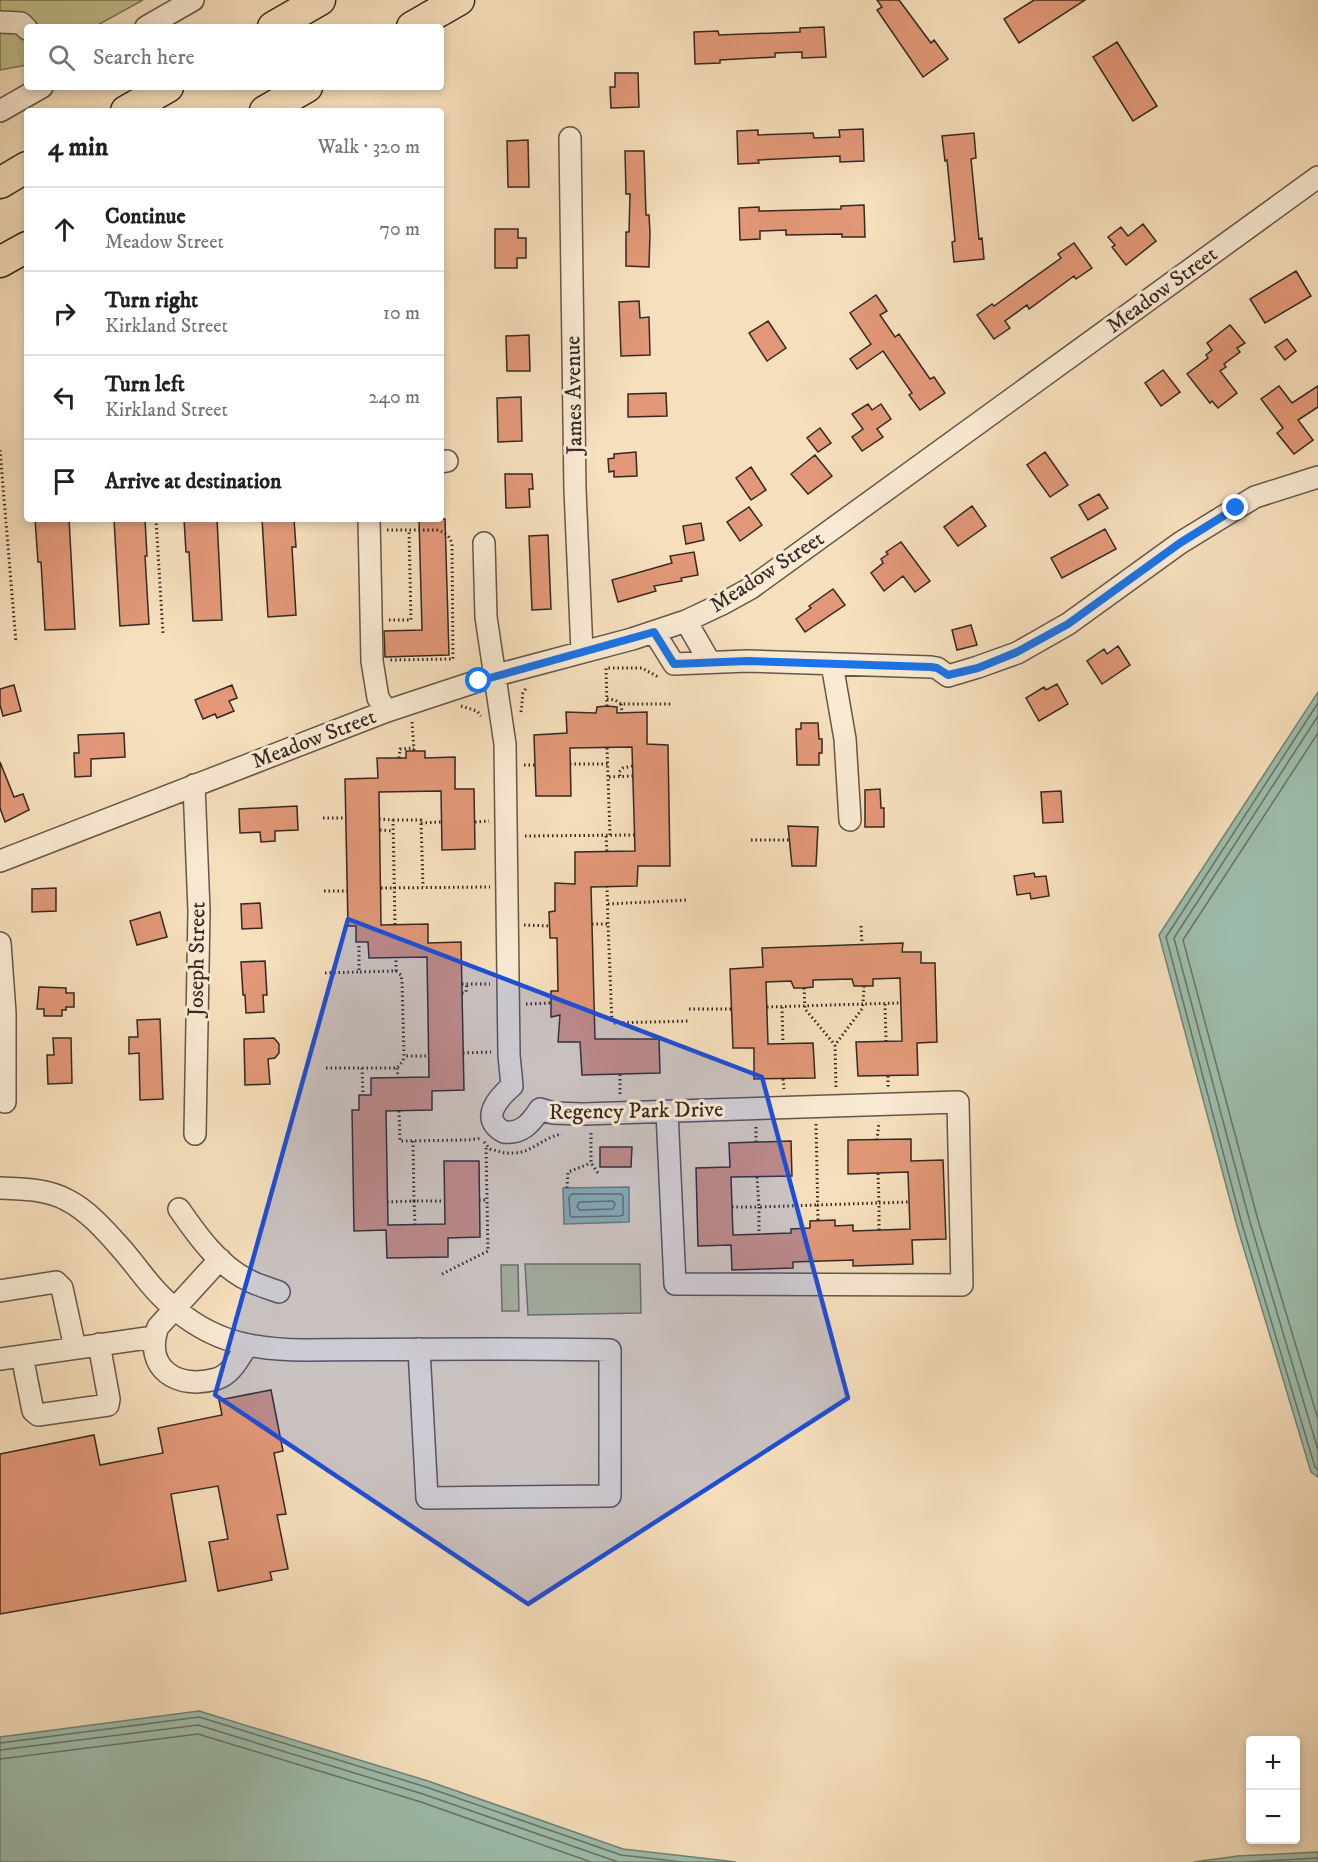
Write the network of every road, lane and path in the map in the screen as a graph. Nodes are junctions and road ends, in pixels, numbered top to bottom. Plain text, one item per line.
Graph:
1 (194, 0) edge
2 (320, 0) edge
3 (459, 0) edge
4 (0, 22) edge
5 (151, 24) edge
6 (278, 24) edge
7 (417, 24) edge
8 (24, 26) edge
9 (37, 90) edge
10 (163, 90) edge
11 (302, 90) edge
12 (131, 108) edge
13 (270, 108) edge
14 (0, 111) edge
15 (570, 138) dead end
16 (24, 169) edge
17 (1318, 177) edge
18 (0, 183) edge
19 (24, 249) edge
20 (0, 262) edge
21 (0, 450) edge
22 (1318, 477) edge
23 (156, 522) edge
24 (370, 525) edge
25 (409, 530) junction
26 (484, 543) dead end
27 (371, 620) junction
28 (686, 621) junction
29 (654, 632) junction
30 (163, 634) dead end
31 (16, 643) dead end
32 (582, 652) junction
33 (372, 661) junction
34 (709, 661) junction
35 (832, 664) junction
36 (606, 668) junction
37 (600, 669) dead end
38 (493, 676) junction
39 (664, 681) dead end
40 (531, 683) dead end
41 (517, 694) dead end
42 (522, 695) junction
43 (607, 699) junction
44 (621, 704) junction
45 (673, 704) dead end
46 (479, 706) dead end
47 (607, 706) dead end
48 (387, 711) junction
49 (477, 711) dead end
50 (622, 713) dead end
51 (412, 718) dead end
52 (521, 721) dead end
53 (607, 747) dead end
54 (399, 758) dead end
55 (570, 764) dead end
56 (608, 764) junction
57 (522, 765) dead end
58 (535, 765) dead end
59 (633, 766) dead end
60 (633, 776) dead end
61 (609, 777) junction
62 (620, 777) junction
63 (194, 785) junction
64 (323, 818) dead end
65 (346, 818) dead end
66 (379, 819) dead end
67 (393, 820) junction
68 (850, 820) dead end
69 (494, 821) dead end
70 (441, 822) dead end
71 (475, 822) dead end
72 (421, 823) junction
73 (523, 826) dead end
74 (380, 830) dead end
75 (393, 831) junction
76 (608, 835) junction
77 (634, 835) dead end
78 (524, 836) junction
79 (751, 840) dead end
80 (789, 840) dead end
81 (524, 844) dead end
82 (608, 852) dead end
83 (0, 861) edge
84 (607, 886) dead end
85 (423, 887) junction
86 (507, 887) junction
87 (381, 888) dead end
88 (394, 888) junction
89 (324, 891) dead end
90 (347, 891) dead end
91 (688, 900) dead end
92 (608, 904) junction
93 (525, 915) dead end
94 (592, 924) dead end
95 (608, 924) junction
96 (395, 925) dead end
97 (520, 925) dead end
98 (525, 926) junction
99 (549, 926) dead end
100 (861, 926) dead end
101 (526, 935) dead end
102 (0, 944) edge
103 (862, 944) dead end
104 (359, 946) dead end
105 (396, 958) dead end
106 (396, 971) junction
107 (359, 972) junction
108 (325, 973) dead end
109 (462, 984) dead end
110 (467, 984) junction
111 (498, 984) dead end
112 (864, 986) dead end
113 (804, 988) dead end
114 (462, 993) dead end
115 (551, 1003) dead end
116 (901, 1003) dead end
117 (521, 1004) dead end
118 (527, 1004) junction
119 (863, 1004) junction
120 (885, 1004) junction
121 (803, 1006) junction
122 (767, 1007) dead end
123 (782, 1007) junction
124 (689, 1009) dead end
125 (732, 1009) dead end
126 (527, 1012) dead end
127 (689, 1021) dead end
128 (886, 1041) dead end
129 (783, 1044) dead end
130 (835, 1044) junction
131 (499, 1051) dead end
132 (463, 1053) dead end
133 (404, 1056) junction
134 (429, 1056) dead end
135 (326, 1068) dead end
136 (362, 1068) junction
137 (397, 1068) junction
138 (620, 1074) dead end
139 (398, 1077) dead end
140 (363, 1095) dead end
141 (613, 1097) dead end
142 (620, 1097) junction
143 (628, 1097) dead end
144 (5, 1102) dead end
145 (620, 1102) dead end
146 (837, 1106) junction
147 (399, 1111) dead end
148 (667, 1112) junction
149 (879, 1120) dead end
150 (816, 1122) dead end
151 (756, 1123) dead end
152 (591, 1133) dead end
153 (195, 1134) dead end
154 (482, 1138) dead end
155 (877, 1140) dead end
156 (413, 1141) junction
157 (756, 1143) dead end
158 (486, 1145) dead end
159 (591, 1163) junction
160 (598, 1173) dead end
161 (878, 1173) dead end
162 (757, 1177) dead end
163 (0, 1188) edge
164 (567, 1188) dead end
165 (479, 1200) dead end
166 (487, 1200) junction
167 (414, 1201) junction
168 (444, 1201) dead end
169 (387, 1202) dead end
170 (909, 1202) dead end
171 (879, 1203) junction
172 (817, 1205) junction
173 (732, 1207) dead end
174 (759, 1207) junction
175 (179, 1209) dead end
176 (818, 1220) dead end
177 (415, 1224) dead end
178 (879, 1230) dead end
179 (759, 1234) dead end
180 (220, 1259) junction
181 (442, 1274) dead end
182 (0, 1291) edge
183 (279, 1292) dead end
184 (174, 1309) junction
185 (154, 1337) junction
186 (99, 1344) junction
187 (247, 1346) junction
188 (75, 1348) junction
189 (419, 1348) junction
190 (22, 1356) junction
191 (0, 1359) edge

1 - 5 street
2 - 6 highway
3 - 7 highway
4 - 8 street
9 - 14 street
10 - 12 highway
11 - 13 highway
15 - 32 street, James Avenue
16 - 18 highway
17 - 28 street, Meadow Street
19 - 20 highway
21 - 31 path
22 - 35 street
23 - 30 path
24 - 25 path
24 - 27 street
25 - 27 path
25 - 33 path
26 - 38 street, Regency Park Drive
27 - 33 street
28 - 29 street, Meadow Street
28 - 34 street
29 - 32 street, Meadow Street
29 - 34 street
32 - 38 street, Meadow Street
33 - 48 street
34 - 35 street
35 - 68 street
36 - 37 path
36 - 39 path
36 - 43 path
38 - 48 street, Meadow Street
38 - 86 street, Regency Park Drive
40 - 42 path
41 - 42 path
42 - 52 path
43 - 44 path
43 - 47 path
44 - 45 path
44 - 50 path
46 - 49 path
48 - 63 street, Meadow Street
51 - 54 path
53 - 56 path
55 - 56 path
56 - 61 path
57 - 58 path
59 - 62 path
60 - 62 path
61 - 62 path
61 - 76 path
63 - 83 street, Meadow Street
63 - 153 street, Joseph Street
64 - 65 path
66 - 67 path
67 - 72 path
67 - 75 path
69 - 71 path
70 - 72 path
72 - 85 path
73 - 78 path
74 - 75 path
75 - 88 path
76 - 77 path
76 - 78 path
76 - 82 path
78 - 81 path
79 - 80 path
84 - 92 path
85 - 86 path
85 - 88 path
86 - 148 street, Regency Park Drive
87 - 88 path
88 - 96 path
89 - 90 path
91 - 92 path
92 - 95 path
93 - 98 path
94 - 95 path
95 - 127 path
97 - 98 path
98 - 99 path
98 - 101 path
100 - 103 path
102 - 144 street
104 - 107 path
105 - 106 path
106 - 107 path
106 - 133 path
107 - 108 path
109 - 110 path
110 - 111 path
110 - 114 path
112 - 119 path
113 - 121 path
115 - 118 path
116 - 120 path
117 - 118 path
118 - 126 path
119 - 120 path
119 - 121 path
119 - 130 path
120 - 128 path
121 - 123 path
121 - 130 path
122 - 123 path
123 - 129 path
124 - 125 path
130 - 146 path
131 - 132 path
133 - 134 path
133 - 137 path
135 - 136 path
136 - 137 path
136 - 140 path
137 - 139 path
138 - 142 path
141 - 142 path
142 - 143 path
142 - 145 path
146 - 148 street, Regency Park Drive
146 - 148 street, Regency Park Drive
147 - 156 path
149 - 155 path
150 - 172 path
151 - 157 path
152 - 159 path
154 - 156 path
156 - 167 path
158 - 166 path
159 - 160 path
159 - 164 path
161 - 171 path
162 - 174 path
163 - 184 street
165 - 166 path
166 - 181 path
167 - 168 path
167 - 169 path
167 - 177 path
170 - 171 path
171 - 172 path
171 - 178 path
172 - 174 path
172 - 176 path
173 - 174 path
174 - 179 path
175 - 180 street
180 - 183 street
180 - 184 street
182 - 188 street
184 - 185 street
184 - 187 street
185 - 186 street
185 - 187 street
186 - 188 street
186 - 190 street
187 - 189 street
188 - 190 street
189 - 189 street
190 - 191 street

